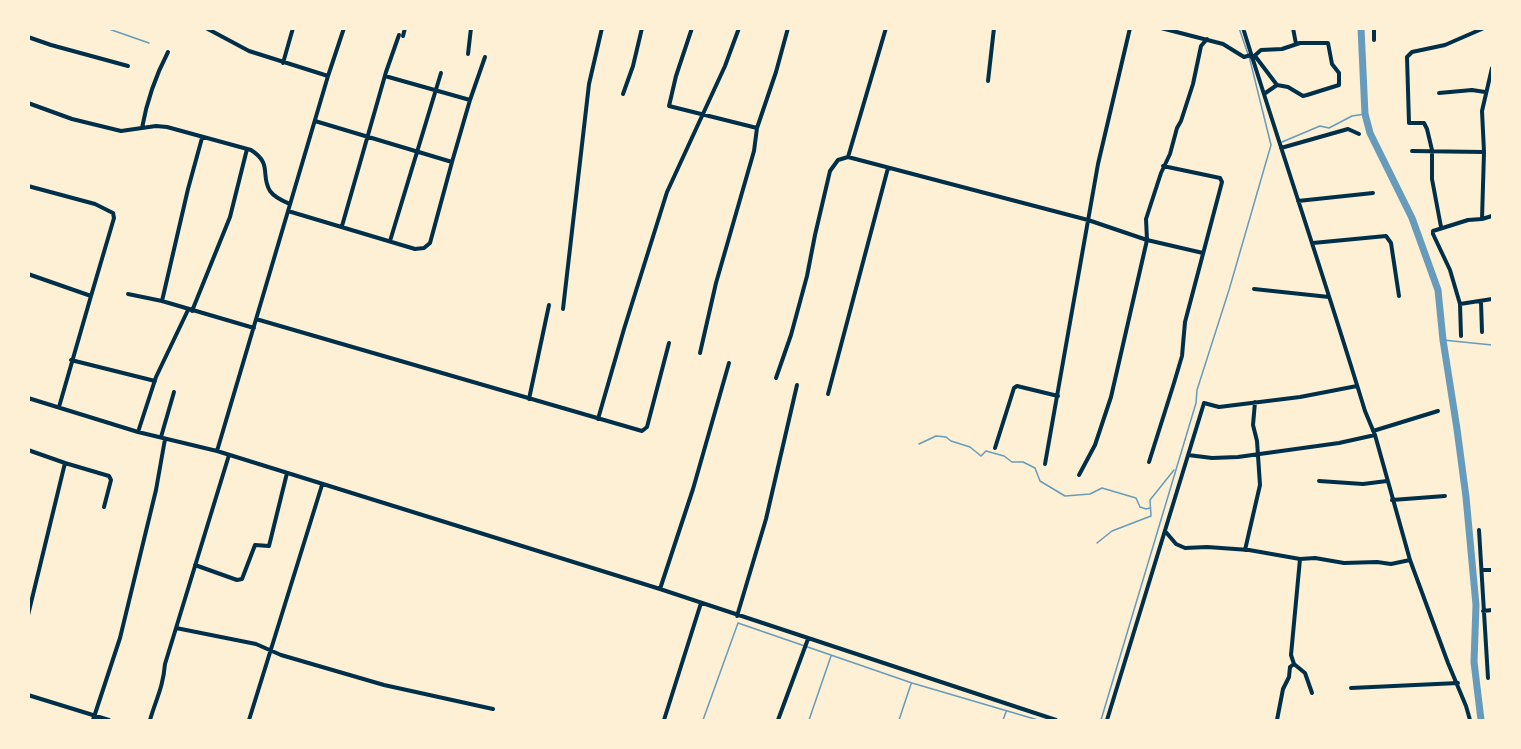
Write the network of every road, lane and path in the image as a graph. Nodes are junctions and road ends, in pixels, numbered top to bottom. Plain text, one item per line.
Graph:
1 (206, 28) edge
2 (293, 28) edge
3 (344, 28) edge
4 (405, 28) edge
5 (471, 28) edge
6 (602, 28) edge
7 (642, 28) edge
8 (692, 28) edge
9 (739, 28) edge
10 (788, 28) edge
11 (886, 28) edge
12 (994, 28) edge
13 (1130, 28) edge
14 (1161, 28) edge
15 (1186, 28) edge
16 (1243, 28) edge
17 (1293, 28) edge
18 (1374, 28) edge
19 (1484, 28) edge
20 (1186, 34) junction
21 (28, 37) edge
22 (1206, 39) junction
23 (1374, 40) dead end
24 (1296, 45) junction
25 (168, 52) dead end
26 (468, 54) dead end
27 (1252, 56) junction
28 (485, 57) dead end
29 (283, 63) junction
30 (128, 66) dead end
31 (1492, 68) edge
32 (441, 72) dead end
33 (328, 76) junction
34 (385, 76) junction
35 (988, 81) dead end
36 (1277, 85) junction
37 (435, 90) junction
38 (1485, 92) junction
39 (1439, 93) dead end
40 (623, 94) dead end
41 (1264, 94) junction
42 (470, 100) junction
43 (28, 103) edge
44 (704, 114) junction
45 (315, 121) junction
46 (142, 128) junction
47 (757, 128) junction
48 (1359, 134) dead end
49 (368, 137) junction
50 (202, 138) junction
51 (1281, 148) junction
52 (247, 149) junction
53 (1432, 150) junction
54 (416, 151) junction
55 (1412, 151) dead end
56 (1484, 152) junction
57 (848, 157) junction
58 (452, 162) junction
59 (1163, 166) junction
60 (888, 168) junction
61 (28, 186) edge
62 (1373, 193) dead end
63 (1298, 201) junction
64 (290, 204) junction
65 (288, 211) junction
66 (1492, 216) edge
67 (1482, 219) junction
68 (1088, 220) junction
69 (342, 226) junction
70 (1441, 227) junction
71 (1147, 240) junction
72 (390, 241) junction
73 (1313, 243) junction
74 (1203, 253) junction
75 (28, 274) edge
76 (1254, 289) dead end
77 (128, 294) dead end
78 (92, 296) junction
79 (1399, 296) dead end
80 (1329, 297) junction
81 (1492, 299) edge
82 (162, 301) junction
83 (1481, 302) junction
84 (1460, 304) junction
85 (549, 305) dead end
86 (563, 309) dead end
87 (190, 310) junction
88 (256, 319) junction
89 (254, 328) junction
90 (1482, 332) dead end
91 (1461, 336) dead end
92 (669, 343) dead end
93 (700, 353) dead end
94 (71, 360) junction
95 (729, 363) dead end
96 (776, 378) dead end
97 (155, 381) junction
98 (797, 385) dead end
99 (1357, 386) junction
100 (174, 392) dead end
101 (828, 394) dead end
102 (1058, 396) junction
103 (28, 398) edge
104 (529, 399) junction
105 (1255, 402) junction
106 (59, 407) junction
107 (1438, 411) dead end
108 (598, 419) junction
109 (138, 432) junction
110 (1374, 433) junction
111 (163, 438) junction
112 (995, 448) dead end
113 (28, 450) edge
114 (217, 451) junction
115 (1257, 454) junction
116 (229, 455) junction
117 (1188, 455) junction
118 (1149, 462) dead end
119 (64, 463) junction
120 (1045, 464) dead end
121 (287, 474) junction
122 (1078, 475) dead end
123 (1319, 481) dead end
124 (1387, 481) junction
125 (322, 485) junction
126 (1445, 496) dead end
127 (1392, 500) junction
128 (104, 507) dead end
129 (1165, 530) junction
130 (1479, 530) dead end
131 (1245, 550) junction
132 (1300, 559) junction
133 (1410, 560) junction
134 (195, 565) junction
135 (1482, 570) junction
136 (1492, 570) edge
137 (660, 589) junction
138 (701, 603) junction
139 (1492, 610) edge
140 (1484, 611) junction
141 (28, 615) edge
142 (737, 615) junction
143 (176, 628) junction
144 (808, 639) junction
145 (270, 649) junction
146 (1294, 664) junction
147 (1488, 678) dead end
148 (1458, 683) junction
149 (1351, 688) dead end
150 (1312, 693) dead end
151 (28, 695) edge
152 (493, 709) dead end
153 (94, 718) edge
154 (109, 720) edge
155 (150, 720) edge
156 (249, 720) edge
157 (664, 720) edge
158 (778, 720) edge
159 (1056, 720) edge
160 (1107, 720) edge
161 (1277, 720) edge
162 (1470, 720) edge

1 - 29 street
2 - 29 street
3 - 33 street
4 - 34 street
5 - 26 street
6 - 86 street
7 - 40 street
8 - 44 street
9 - 44 street
10 - 47 street
11 - 57 street
12 - 35 street
13 - 68 street
14 - 20 street
15 - 20 street
16 - 27 street
17 - 24 street
18 - 23 street
19 - 53 street
20 - 22 street
21 - 30 street
22 - 27 street
22 - 59 street
24 - 27 street
24 - 36 street
25 - 46 street
27 - 36 street
27 - 41 street
28 - 42 street
29 - 33 street
31 - 38 street
32 - 37 street
33 - 45 street
34 - 37 street
34 - 49 street
36 - 41 street
37 - 42 street
37 - 54 street
38 - 39 street
38 - 56 street
41 - 51 street
42 - 58 street
43 - 46 street
44 - 47 street
44 - 108 street
45 - 49 street
45 - 64 street
46 - 50 street
47 - 93 street
48 - 51 street
49 - 54 street
49 - 69 street
50 - 52 street
50 - 82 street
51 - 63 street
52 - 64 street
52 - 87 street
53 - 55 street
53 - 56 street
53 - 70 street
54 - 58 street
54 - 72 street
56 - 67 street
57 - 60 street
57 - 96 street
58 - 72 street
59 - 71 street
59 - 74 street
60 - 68 street
60 - 101 street
61 - 78 street
62 - 63 street
63 - 73 street
64 - 65 street
65 - 69 street
65 - 88 street
66 - 67 street
67 - 70 street
68 - 71 street
68 - 102 street
69 - 72 street
70 - 84 street
71 - 74 street
71 - 122 street
73 - 79 street
73 - 80 street
74 - 118 street
75 - 78 street
76 - 80 street
77 - 82 street
78 - 94 street
80 - 99 street
81 - 83 street
82 - 87 street
83 - 84 street
83 - 90 street
84 - 91 street
85 - 104 street
87 - 89 street
87 - 97 street
88 - 89 street
88 - 104 street
89 - 114 street
92 - 108 street
94 - 97 street
94 - 106 street
95 - 137 street
97 - 109 street
98 - 142 street
99 - 105 street
99 - 110 street
100 - 111 street
102 - 112 street
102 - 120 street
103 - 106 street
104 - 108 street
105 - 115 street
105 - 117 street
106 - 109 street
107 - 110 street
109 - 111 street
110 - 115 street
110 - 124 street
111 - 114 street
111 - 153 street
113 - 119 street
114 - 116 street
115 - 117 street
115 - 131 street
116 - 121 street
116 - 134 street
117 - 129 street
119 - 128 street
119 - 141 street
121 - 125 street
121 - 134 street
123 - 124 street
124 - 127 street
125 - 137 street
125 - 145 street
126 - 127 street
127 - 133 street
129 - 131 street
129 - 160 street
130 - 135 street
131 - 132 street
132 - 133 street
132 - 146 street
133 - 148 street
134 - 143 street
135 - 136 street
135 - 140 street
137 - 138 street
138 - 142 street
138 - 157 street
139 - 140 street
140 - 147 street
142 - 144 street
143 - 145 street
143 - 155 street
144 - 158 street
144 - 159 street
145 - 152 street
145 - 156 street
146 - 150 street
146 - 161 street
148 - 149 street
148 - 162 street
151 - 153 street
153 - 154 street

